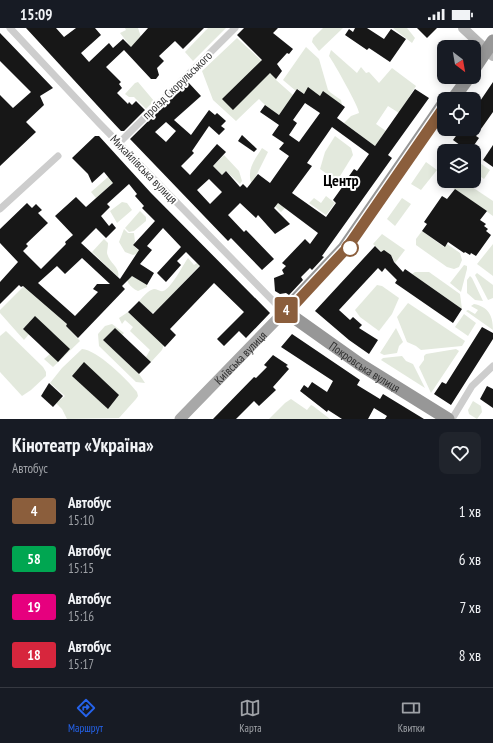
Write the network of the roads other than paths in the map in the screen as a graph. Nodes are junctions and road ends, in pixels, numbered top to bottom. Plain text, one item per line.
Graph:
1 (10, 28) edge
2 (235, 28) edge
3 (463, 28) edge
4 (471, 28) edge
5 (489, 45) edge
6 (481, 53) edge
7 (481, 58) edge
8 (437, 113) edge
9 (437, 122) edge
10 (119, 143) junction
11 (58, 156) dead end
12 (0, 209) edge
13 (285, 311) junction
14 (493, 366) edge
15 (180, 419) edge
16 (188, 419) edge
17 (448, 419) edge
18 (452, 419) edge

1 - 10 street, Михайлівська вулиця
2 - 10 street, проїзд Скорульського
3 - 5 street
4 - 5 street
5 - 6 highway
5 - 7 highway
8 - 13 highway, Київська вулиця
9 - 13 highway, Київська вулиця
10 - 13 street, Михайлівська вулиця
11 - 12 street
13 - 15 main road, Київська вулиця
13 - 16 main road, Київська вулиця
13 - 17 highway, Покровська вулиця
14 - 18 street

